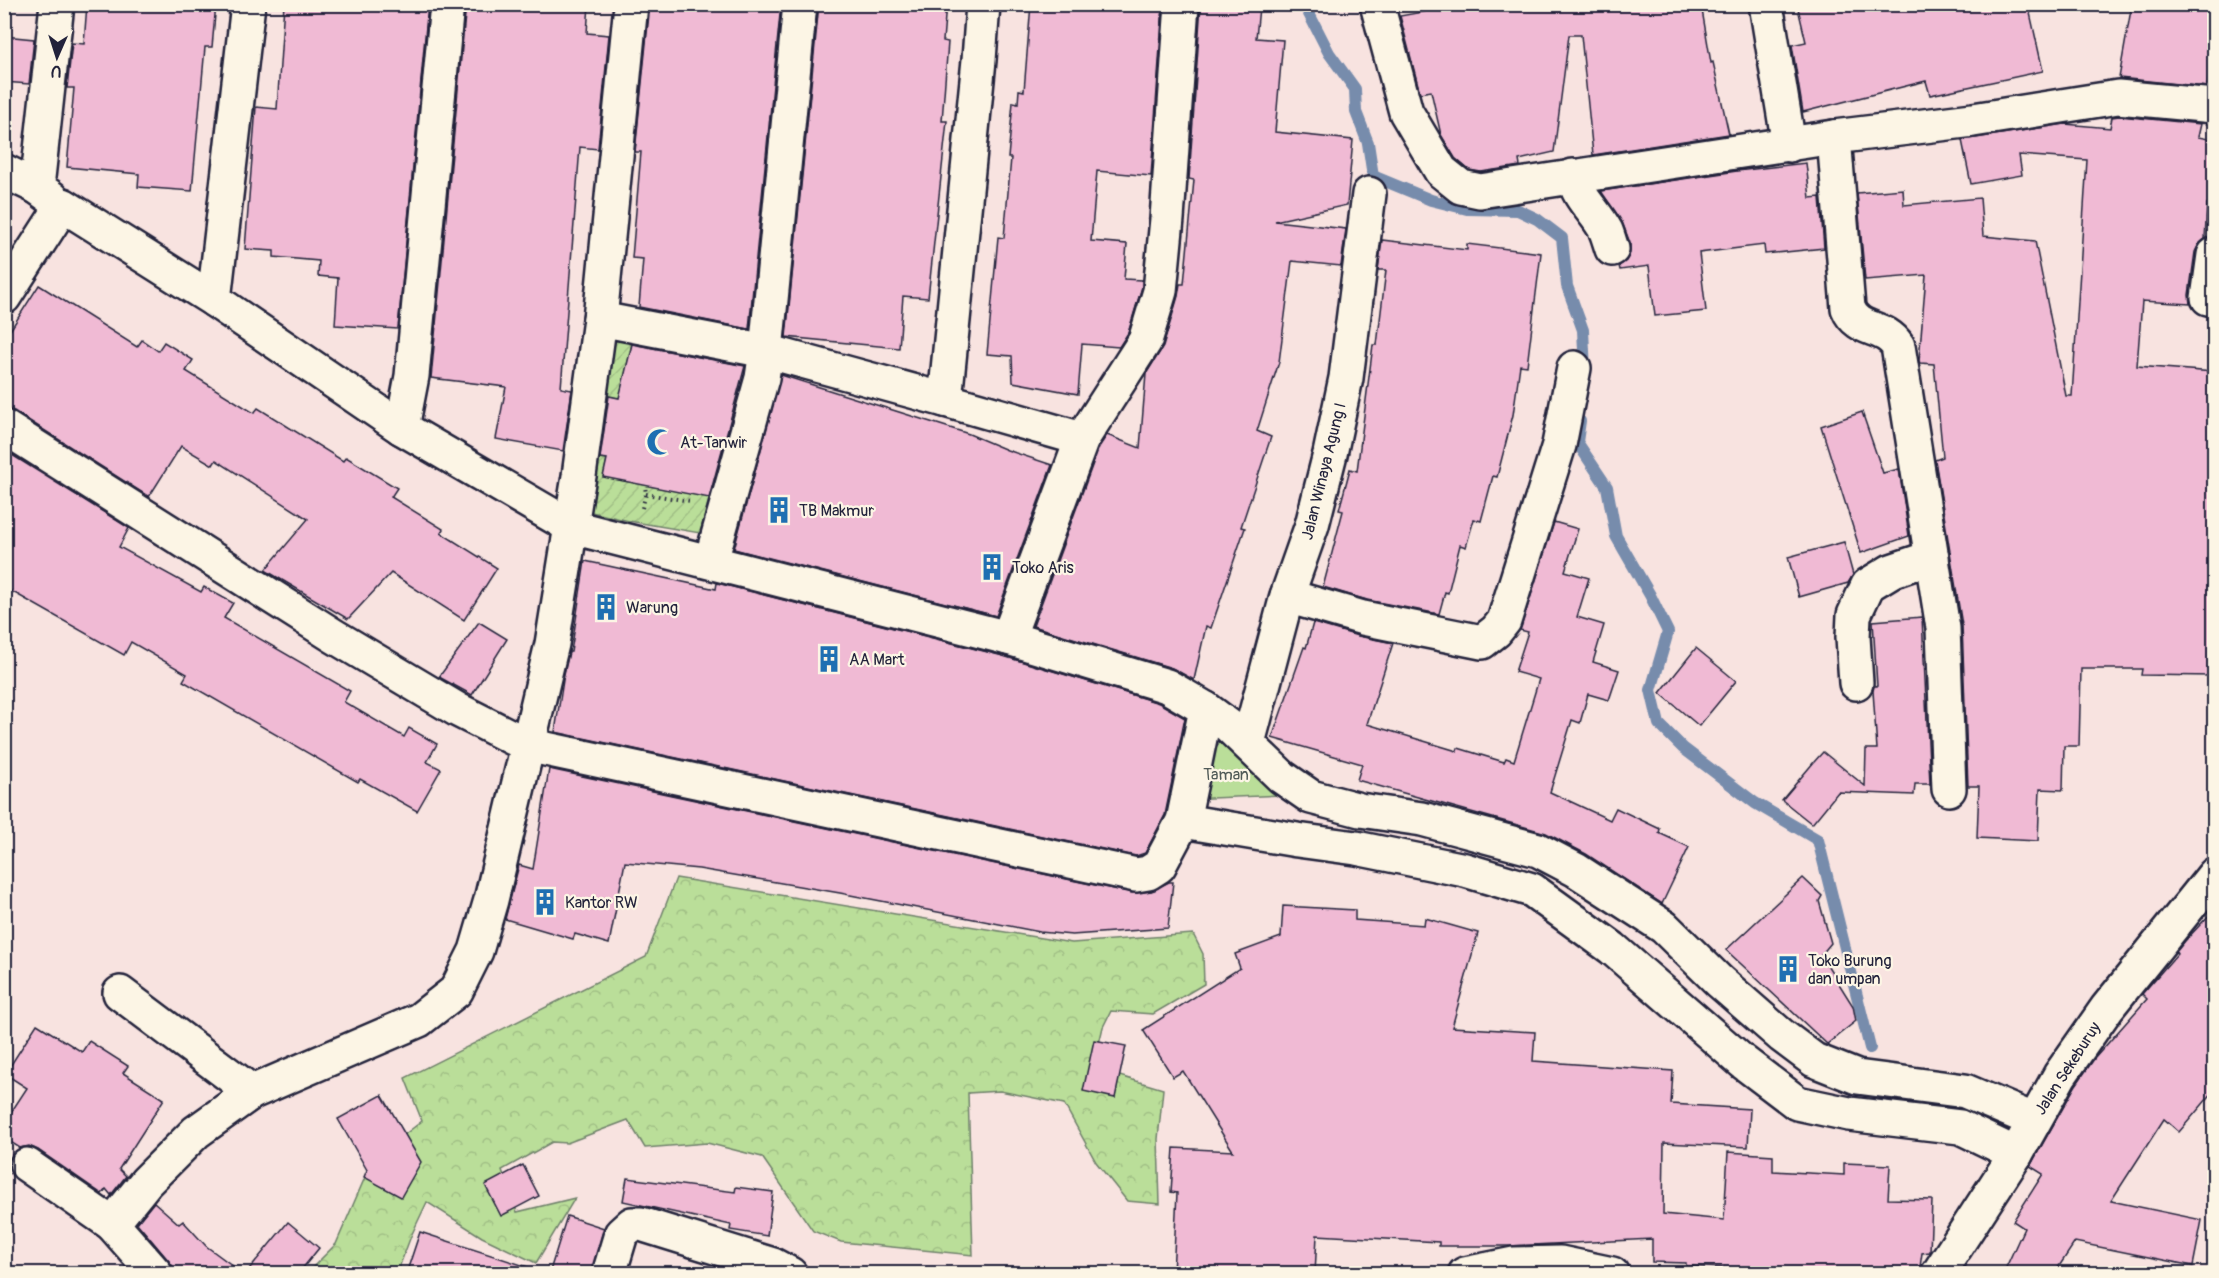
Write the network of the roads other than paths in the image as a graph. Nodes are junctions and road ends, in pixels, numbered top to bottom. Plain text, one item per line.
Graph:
1 (57, 4) edge
2 (248, 4) edge
3 (447, 4) edge
4 (631, 4) edge
5 (800, 4) edge
6 (983, 4) edge
7 (1182, 4) edge
8 (1379, 4) edge
9 (1766, 4) edge
10 (2214, 106) edge
11 (1834, 137) junction
12 (1789, 146) junction
13 (4, 171) edge
14 (1573, 176) junction
15 (37, 187) junction
16 (1370, 194) dead end
17 (63, 206) junction
18 (1612, 249) dead end
19 (2214, 255) edge
20 (4, 297) edge
21 (2214, 299) edge
22 (214, 300) junction
23 (600, 319) junction
24 (766, 351) junction
25 (1574, 368) dead end
26 (945, 400) junction
27 (4, 427) edge
28 (402, 428) junction
29 (1082, 439) junction
30 (572, 527) junction
31 (1932, 557) junction
32 (711, 561) junction
33 (1287, 596) junction
34 (1008, 638) junction
35 (1856, 683) dead end
36 (1206, 709) junction
37 (1248, 743) junction
38 (527, 745) junction
39 (1949, 789) dead end
40 (1311, 797) junction
41 (1183, 821) junction
42 (1297, 840) junction
43 (1551, 857) junction
44 (2214, 875) edge
45 (1532, 890) junction
46 (1719, 981) junction
47 (120, 993) dead end
48 (1684, 1011) junction
49 (1882, 1080) junction
50 (252, 1092) junction
51 (1881, 1117) junction
52 (2033, 1120) junction
53 (2016, 1154) junction
54 (27, 1166) dead end
55 (112, 1224) junction
56 (156, 1274) edge
57 (609, 1274) edge
58 (790, 1274) edge
59 (1465, 1274) edge
60 (1612, 1274) edge
61 (1938, 1274) edge

1 - 15 street
2 - 22 street
3 - 28 street
4 - 23 street
5 - 24 street
6 - 26 street
7 - 29 street
8 - 14 street
9 - 12 street
10 - 11 street
11 - 12 street
11 - 31 street
12 - 14 street
13 - 15 street
14 - 18 street
15 - 17 street
16 - 33 street, Jalan Winaya Agung I
17 - 20 street
17 - 22 street
19 - 21 street
22 - 28 street
23 - 24 street
23 - 30 street
24 - 26 street
24 - 32 street
25 - 33 street
26 - 29 street
27 - 38 street
28 - 30 street
29 - 34 street
30 - 32 street
30 - 38 street
31 - 35 street
31 - 39 street
32 - 34 street
33 - 37 street, Jalan Winaya Agung I
34 - 36 street
36 - 37 street
36 - 41 street
37 - 40 street
38 - 41 street
38 - 50 street
40 - 42 street
40 - 43 street
41 - 42 street
42 - 45 street
43 - 45 street
43 - 46 street
44 - 52 street, Jalan Sekeburuy
45 - 48 street
46 - 48 street
46 - 49 street
47 - 50 street
48 - 51 street
49 - 51 street
49 - 52 street
50 - 55 street
51 - 53 street
52 - 53 street, Jalan Sekeburuy
53 - 61 street, Jalan Sekeburuy
54 - 55 street
55 - 56 street
57 - 58 street
59 - 60 street

